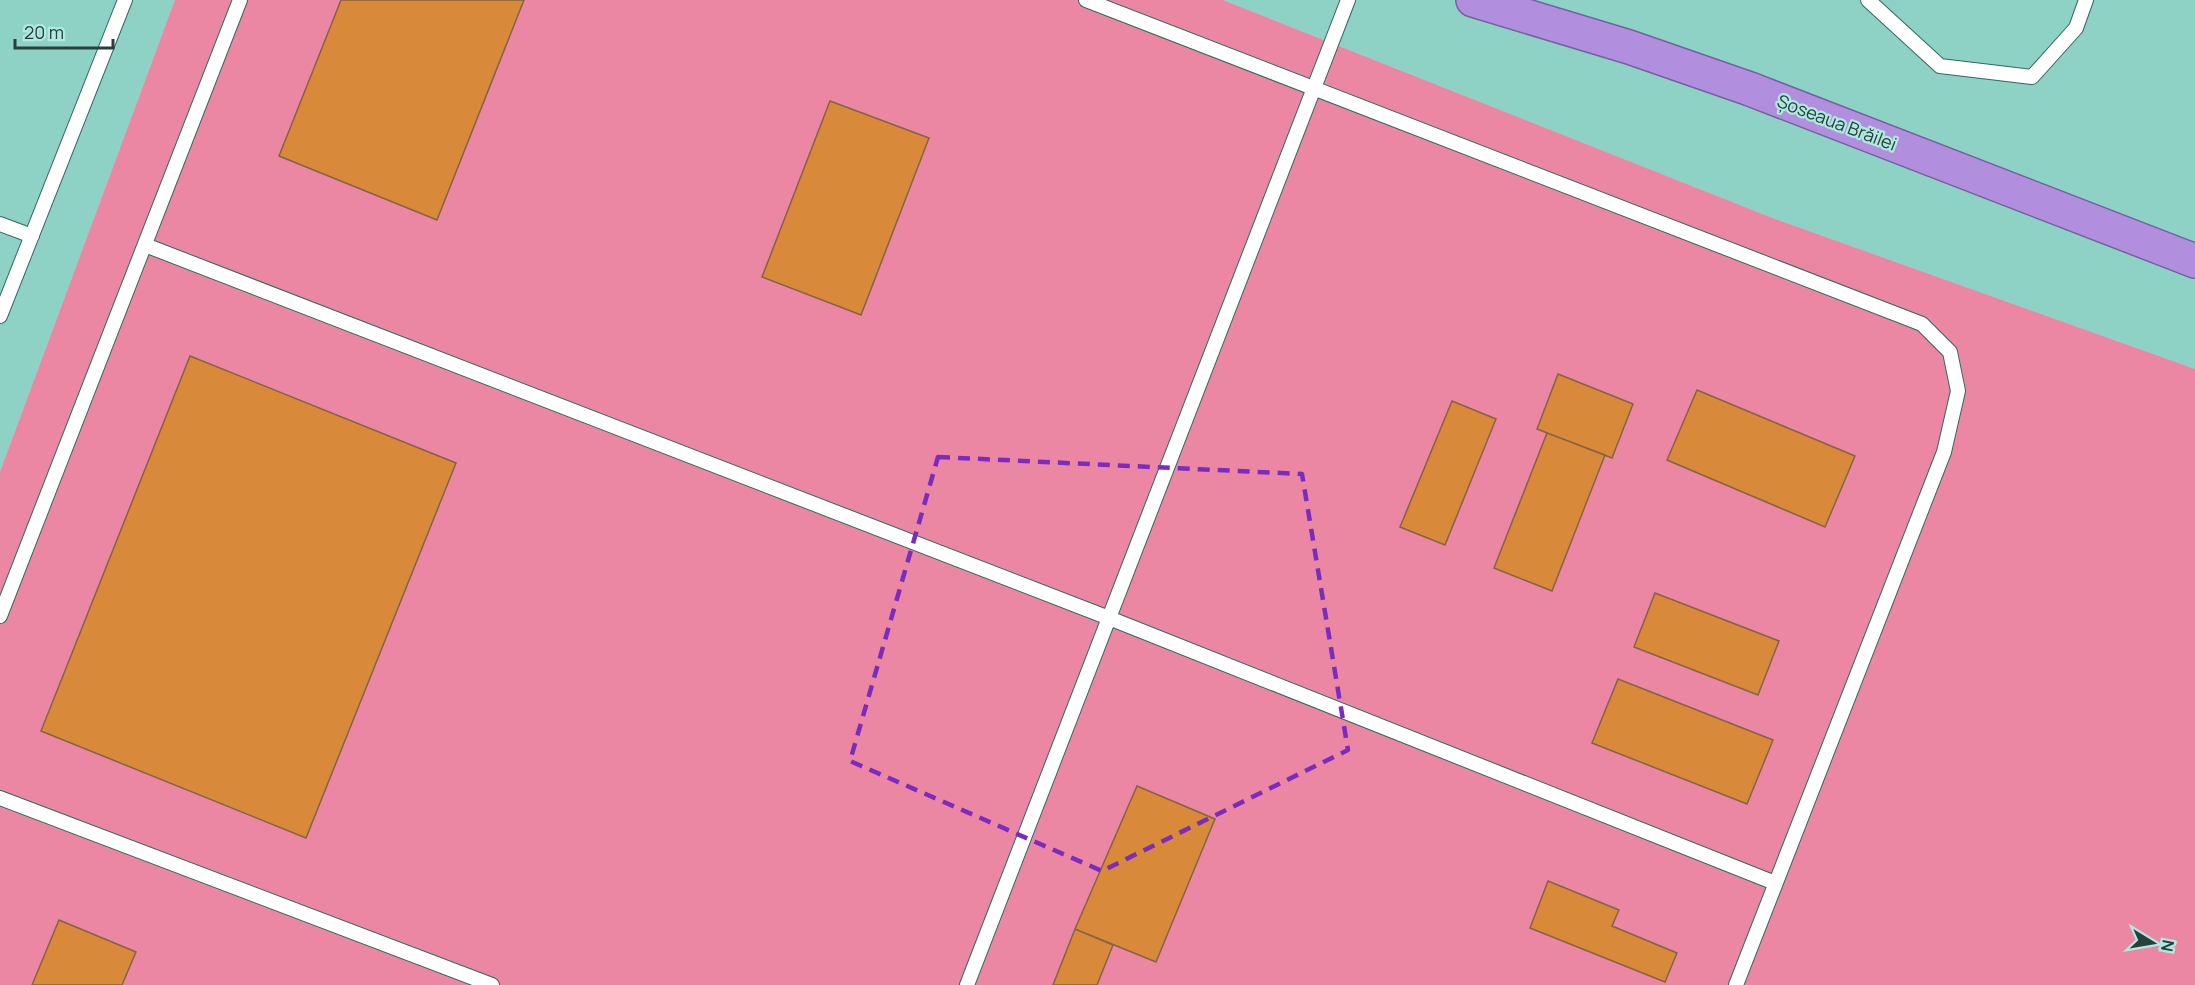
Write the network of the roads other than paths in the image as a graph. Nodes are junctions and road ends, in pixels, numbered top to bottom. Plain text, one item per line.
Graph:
1 (125, 0) edge
2 (240, 0) edge
3 (1086, 0) edge
4 (1348, 0) edge
5 (1473, 0) edge
6 (1868, 0) edge
7 (2086, 0) edge
8 (1315, 88) junction
9 (0, 224) edge
10 (32, 236) junction
11 (145, 245) junction
12 (2195, 261) edge
13 (0, 316) edge
14 (0, 616) edge
15 (1109, 618) junction
16 (0, 798) edge
17 (1775, 884) junction
18 (492, 985) edge
19 (967, 985) edge
20 (1736, 985) edge

1 - 10 lane
2 - 11 lane
3 - 8 lane
4 - 8 lane
5 - 12 highway, Șoseaua Brăilei
6 - 7 lane
8 - 15 lane
8 - 17 lane
9 - 10 lane
10 - 13 lane
11 - 14 lane
11 - 15 lane
15 - 17 lane
15 - 19 lane
16 - 18 lane
17 - 20 lane

